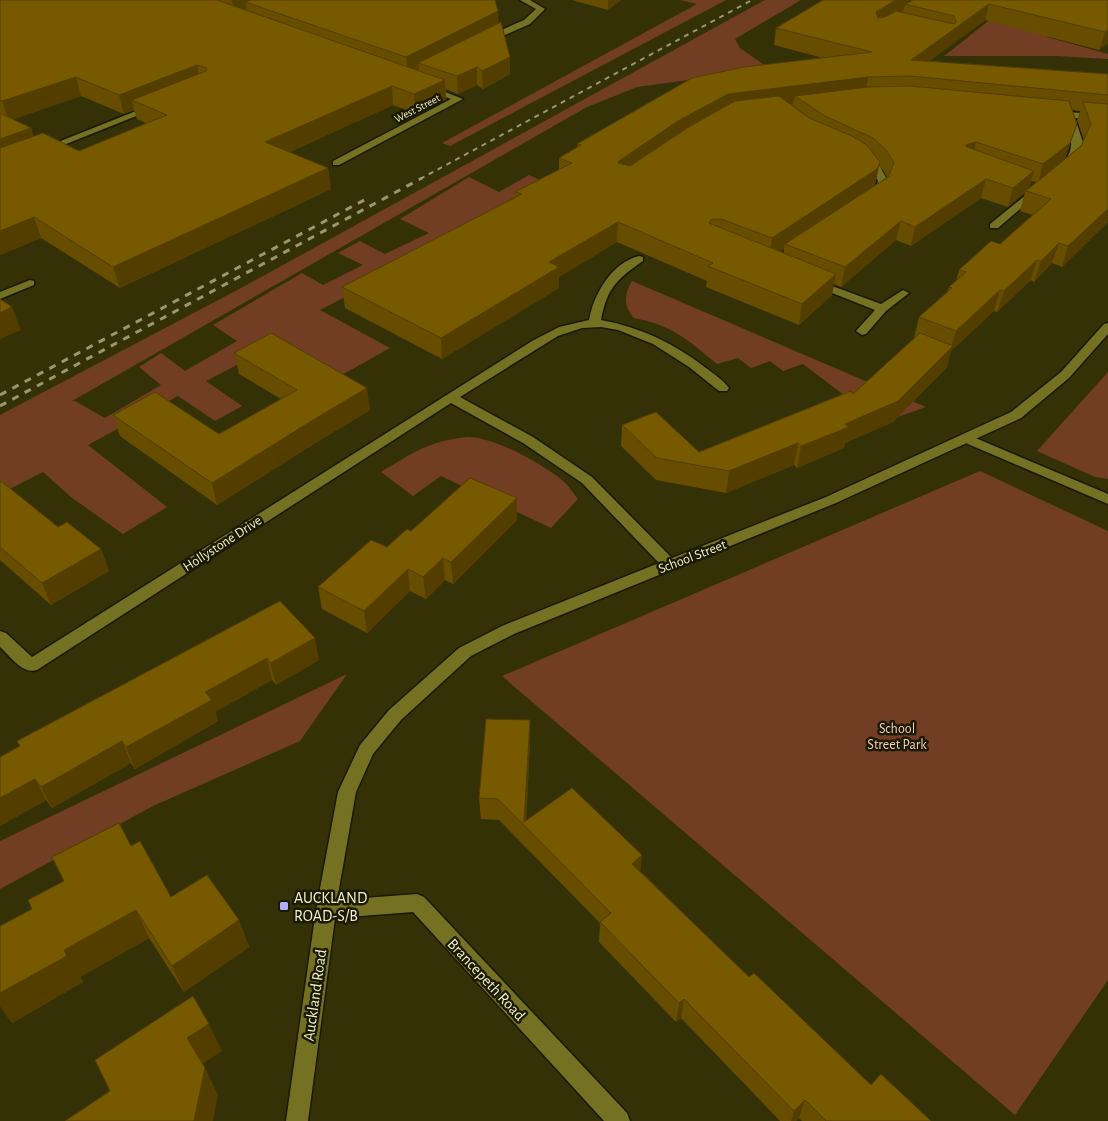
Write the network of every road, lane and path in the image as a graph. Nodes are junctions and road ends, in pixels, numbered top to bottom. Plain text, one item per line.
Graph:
1 (524, 0) edge
2 (475, 46) edge
3 (416, 84) edge
4 (161, 105) edge
5 (1050, 113) edge
6 (1069, 115) junction
7 (1108, 118) edge
8 (851, 150) edge
9 (36, 153) edge
10 (336, 162) dead end
11 (1057, 173) edge
12 (1037, 185) edge
13 (864, 202) edge
14 (994, 226) dead end
15 (639, 259) dead end
16 (804, 278) edge
17 (30, 283) dead end
18 (903, 293) dead end
19 (0, 296) edge
20 (882, 309) junction
21 (594, 324) junction
22 (1108, 327) edge
23 (862, 331) dead end
24 (723, 388) dead end
25 (450, 397) junction
26 (966, 438) junction
27 (1108, 498) edge
28 (669, 564) junction
29 (0, 637) edge
30 (340, 840) joint
31 (326, 910) junction
32 (297, 1121) edge
33 (619, 1121) edge

1 - 2 street
3 - 10 street, West Street
4 - 9 street
5 - 6 street
6 - 7 street
6 - 11 street
8 - 13 street
12 - 14 street
15 - 21 street
16 - 20 street
17 - 19 street
18 - 20 street
20 - 23 street
21 - 24 street, Hollystone Drive
21 - 25 street, Hollystone Drive
22 - 26 street, School Street
25 - 28 street
25 - 29 street, Hollystone Drive
26 - 27 street
26 - 28 street, School Street
28 - 30 street, School Street
30 - 31 street, Auckland Road
31 - 32 street, Auckland Road
31 - 33 street, Brancepeth Road

